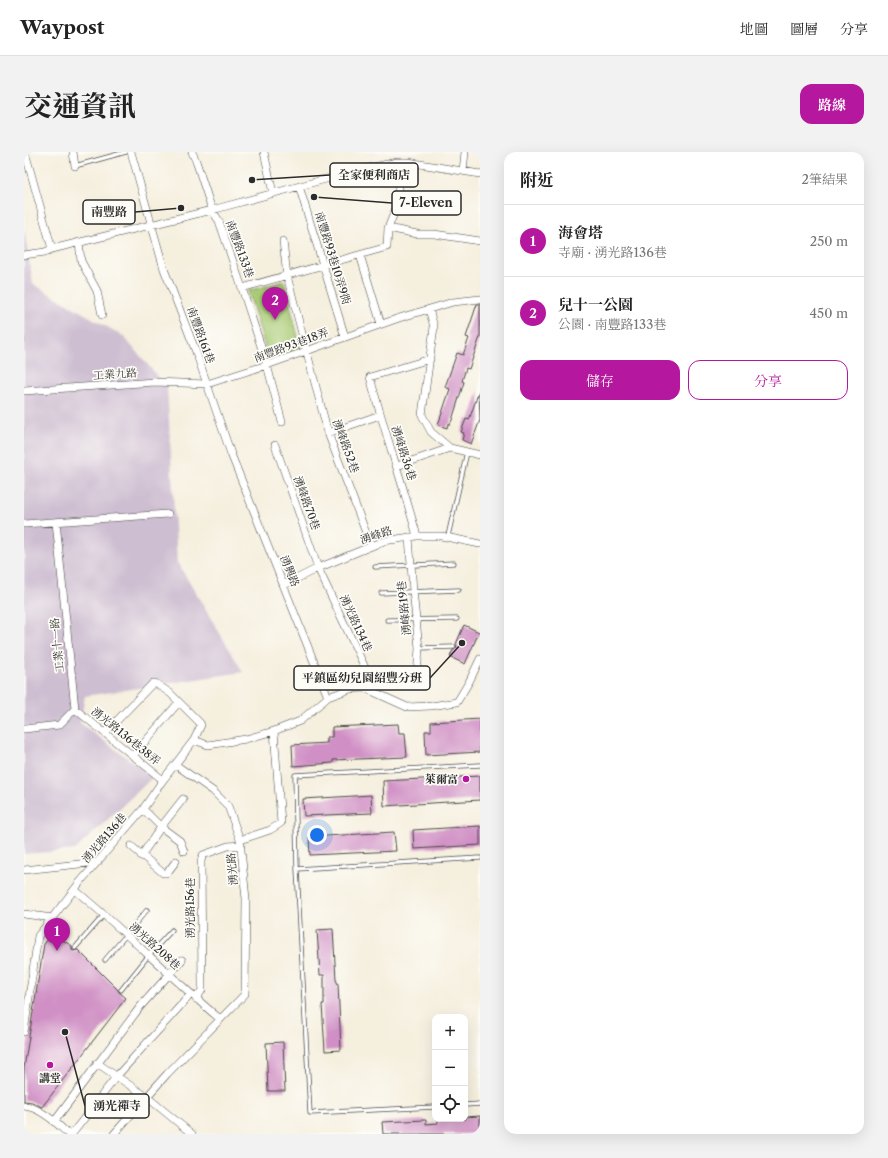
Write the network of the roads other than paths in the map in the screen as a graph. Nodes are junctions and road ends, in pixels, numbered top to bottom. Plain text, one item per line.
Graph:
1 (25, 152) edge
2 (73, 152) edge
3 (126, 152) edge
4 (131, 152) edge
5 (192, 152) edge
6 (264, 152) edge
7 (465, 152) edge
8 (397, 162) junction
9 (75, 166) joint
10 (463, 171) junction
11 (480, 174) edge
12 (300, 186) junction
13 (273, 193) junction
14 (212, 210) junction
15 (152, 224) junction
16 (388, 228) junction
17 (283, 241) dead end
18 (480, 241) edge
19 (79, 242) junction
20 (52, 249) junction
21 (24, 255) edge
22 (360, 255) junction
23 (323, 265) junction
24 (287, 276) junction
25 (242, 288) junction
26 (480, 299) edge
27 (429, 309) junction
28 (102, 315) dead end
29 (381, 324) junction
30 (345, 337) junction
31 (306, 351) junction
32 (430, 359) junction
33 (267, 366) junction
34 (207, 384) junction
35 (24, 391) edge
36 (380, 415) junction
37 (282, 422) dead end
38 (328, 433) junction
39 (275, 444) dead end
40 (450, 448) junction
41 (467, 452) junction
42 (231, 454) joint
43 (480, 455) edge
44 (397, 466) junction
45 (168, 514) dead end
46 (56, 522) junction
47 (24, 524) edge
48 (417, 536) junction
49 (448, 536) junction
50 (408, 537) junction
51 (480, 544) edge
52 (372, 546) junction
53 (454, 563) dead end
54 (410, 564) junction
55 (375, 567) dead end
56 (318, 568) junction
57 (284, 584) junction
58 (459, 590) dead end
59 (413, 591) junction
60 (381, 593) dead end
61 (416, 619) junction
62 (457, 619) dead end
63 (387, 620) dead end
64 (454, 647) dead end
65 (419, 648) junction
66 (480, 659) edge
67 (417, 676) dead end
68 (365, 688) junction
69 (328, 697) junction
70 (179, 702) junction
71 (75, 709) junction
72 (24, 730) edge
73 (274, 731) junction
74 (105, 733) junction
75 (194, 740) junction
76 (133, 756) junction
77 (176, 765) junction
78 (480, 765) edge
79 (163, 780) junction
80 (183, 799) dead end
81 (143, 809) junction
82 (161, 827) junction
83 (241, 842) junction
84 (130, 846) dead end
85 (184, 851) dead end
86 (141, 856) junction
87 (480, 858) edge
88 (98, 862) junction
89 (176, 862) dead end
90 (297, 869) junction
91 (24, 870) edge
92 (75, 890) junction
93 (147, 910) dead end
94 (24, 914) edge
95 (104, 914) junction
96 (52, 918) junction
97 (172, 930) dead end
98 (126, 935) junction
99 (75, 948) dead end
100 (149, 955) junction
101 (105, 960) dead end
102 (182, 960) dead end
103 (169, 974) junction
104 (121, 990) dead end
105 (27, 994) edge
106 (194, 997) junction
107 (220, 1019) junction
108 (24, 1032) edge
109 (97, 1063) junction
110 (116, 1077) junction
111 (147, 1098) junction
112 (480, 1104) edge
113 (468, 1105) edge
114 (24, 1106) edge
115 (432, 1107) edge
116 (54, 1122) junction
117 (68, 1134) edge
118 (72, 1134) edge
119 (114, 1134) edge
120 (192, 1134) edge

1 - 20 street
2 - 9 street
3 - 9 lane
4 - 15 street, 南豐路161巷
5 - 14 street, 南豐路133巷
6 - 13 street
7 - 10 street
8 - 10 street
8 - 12 street
8 - 16 street
10 - 11 street
12 - 13 street
12 - 23 street, 南豐路93巷10弄9衖
13 - 14 street
14 - 15 street
14 - 25 street, 南豐路133巷
15 - 19 street
15 - 34 street, 南豐路161巷
16 - 18 street
16 - 22 street
17 - 24 street, 湧峰路52巷
19 - 20 street
19 - 28 street
20 - 21 street
22 - 23 street
22 - 29 street
23 - 24 street
23 - 30 street, 南豐路93巷10弄9衖
24 - 25 street
24 - 31 street, 湧峰路52巷
25 - 33 street, 南豐路133巷
26 - 27 street, 南豐路93巷18弄
27 - 29 street, 南豐路93巷18弄
27 - 32 street
29 - 30 street, 南豐路93巷18弄
30 - 31 street, 南豐路93巷18弄
31 - 33 street, 南豐路93巷18弄
31 - 38 street, 湧峰路52巷
32 - 36 street, 湧峰路36巷
32 - 40 street
33 - 34 street, 南豐路93巷18弄
33 - 37 street, 南豐路133巷
34 - 35 street, 工業九路
34 - 42 street, 南豐路161巷
36 - 38 street
36 - 44 street, 湧峰路36巷
38 - 52 street, 湧峰路52巷
39 - 56 street, 湧峰路70巷
40 - 41 street
40 - 44 street
41 - 43 street
41 - 49 lane
42 - 57 street, 湧興路
44 - 48 street, 湧峰路36巷
45 - 46 street
46 - 47 street
46 - 71 street, 工業十一路
48 - 49 street, 湧峰路
48 - 50 street, 湧峰路
49 - 51 street, 湧峰路
50 - 52 street, 湧峰路
50 - 54 street, 湧峰路19巷
52 - 56 street, 湧峰路
53 - 54 lane
54 - 55 lane
54 - 59 street, 湧峰路19巷
56 - 57 street, 湧峰路
56 - 68 street, 湧光路134巷
57 - 69 street, 湧興路
58 - 59 lane
59 - 60 lane
59 - 61 street, 湧峰路19巷
61 - 62 lane
61 - 63 lane
61 - 65 street, 湧峰路19巷
64 - 65 lane
65 - 67 street, 湧峰路19巷
66 - 68 street
68 - 69 street
69 - 73 street
70 - 74 street
70 - 75 street, 湧光路136巷
70 - 76 street
71 - 72 street
71 - 74 street, 湧光路136巷38弄
73 - 75 street
73 - 83 street, 湧光路
74 - 76 street, 湧光路136巷38弄
75 - 77 street, 湧光路136巷
76 - 79 street, 湧光路136巷38弄
77 - 79 street, 湧光路136巷
77 - 83 street
78 - 90 lane
79 - 81 street, 湧光路136巷
80 - 82 street
81 - 82 street
81 - 88 street, 湧光路136巷
82 - 85 street
82 - 86 street
83 - 106 street, 湧光路156巷
83 - 107 street, 湧光路
84 - 86 street
86 - 89 street
87 - 90 lane
88 - 91 street
88 - 92 street, 湧光路136巷
90 - 115 lane
92 - 95 street, 湧光路208巷
92 - 96 street, 湧光路136巷
93 - 98 lane
94 - 96 street
95 - 98 street, 湧光路208巷
95 - 99 lane
96 - 105 street, 湧光路136巷
97 - 100 lane
98 - 100 street, 湧光路208巷
98 - 101 lane
100 - 103 street, 湧光路208巷
100 - 104 lane
102 - 103 street
103 - 106 street, 湧光路208巷
103 - 109 street
105 - 108 street, 湧光路136巷
106 - 107 street, 湧光路208巷
106 - 110 street
107 - 111 street, 湧光路
109 - 110 street
109 - 116 street
110 - 111 street
110 - 118 street
111 - 119 street, 湧光路
111 - 120 street
112 - 113 lane
114 - 116 street
116 - 117 street

